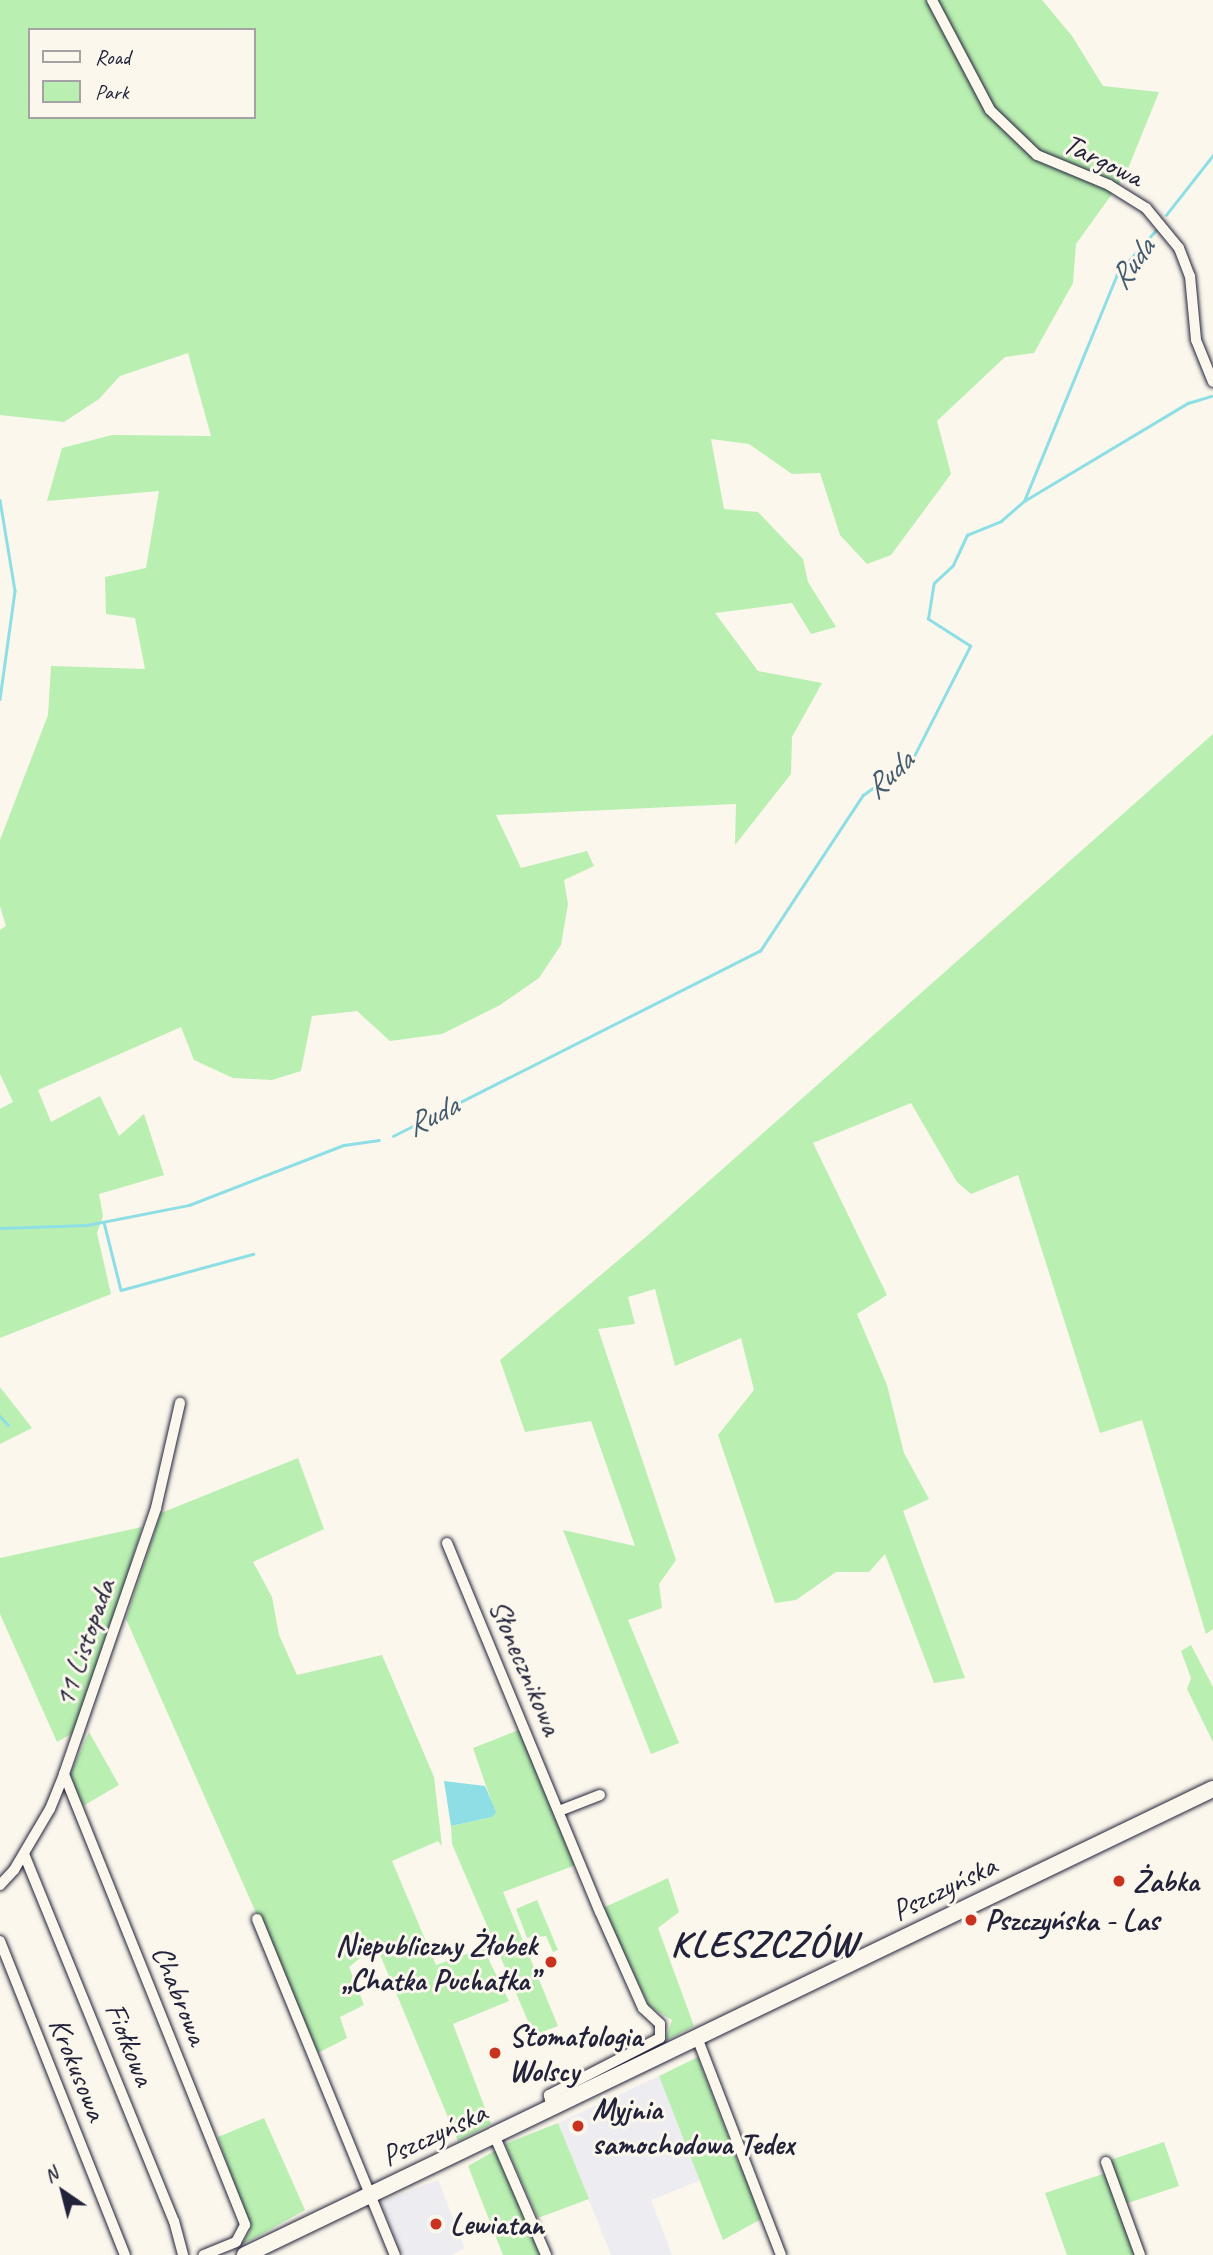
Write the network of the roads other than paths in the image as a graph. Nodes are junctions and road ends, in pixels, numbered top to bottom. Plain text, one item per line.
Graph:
1 (932, 0) edge
2 (1213, 382) edge
3 (180, 1403) dead end
4 (447, 1543) dead end
5 (64, 1774) junction
6 (1213, 1790) edge
7 (600, 1795) dead end
8 (559, 1811) junction
9 (24, 1854) junction
10 (0, 1885) edge
11 (257, 1919) dead end
12 (0, 1941) edge
13 (698, 2040) junction
14 (552, 2110) junction
15 (495, 2137) junction
16 (1106, 2162) dead end
17 (372, 2194) junction
18 (253, 2253) edge
19 (125, 2255) edge
20 (183, 2255) edge
21 (204, 2255) edge
22 (395, 2255) edge
23 (546, 2255) edge
24 (781, 2255) edge
25 (1140, 2255) edge

1 - 2 street, Targowa
3 - 5 street, 11 Listopada
4 - 8 street, Słonecznikowa
5 - 9 street, 11 Listopada
5 - 21 street, Chabrowa
6 - 13 main road, Pszczyńska
7 - 8 street
8 - 14 street, Słonecznikowa
9 - 10 street, 11 Listopada
9 - 20 street, Fiołkowa
11 - 17 street
12 - 19 street, Krokusowa
13 - 14 main road, Pszczyńska
13 - 24 street
14 - 15 main road, Pszczyńska
15 - 17 main road, Pszczyńska
15 - 23 street
16 - 25 street
17 - 18 main road, Pszczyńska
17 - 22 street

